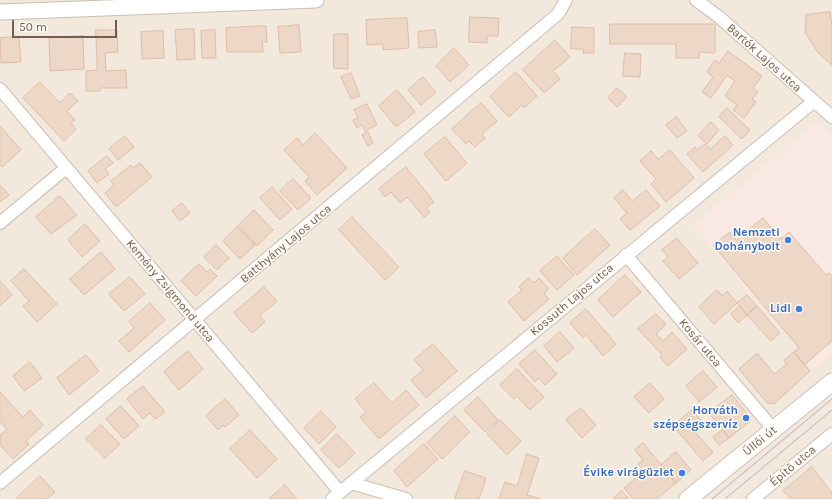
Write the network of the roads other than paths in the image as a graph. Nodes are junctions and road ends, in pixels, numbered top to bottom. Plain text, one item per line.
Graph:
1 (316, 0) edge
2 (566, 0) edge
3 (696, 0) edge
4 (248, 1) edge
5 (0, 12) edge
6 (0, 89) edge
7 (813, 102) junction
8 (832, 118) edge
9 (66, 168) junction
10 (0, 224) edge
11 (626, 255) junction
12 (194, 321) junction
13 (832, 382) edge
14 (774, 430) junction
15 (832, 434) edge
16 (351, 483) junction
17 (0, 484) edge
18 (336, 496) edge
19 (406, 499) edge
20 (688, 499) edge
21 (753, 499) edge

1 - 4 street
2 - 12 street, Batthyány Lajos utca
3 - 7 street, Bartók Lajos utca
4 - 5 street
6 - 9 street, Kemény Zsigmond utca
7 - 8 street, Bartók Lajos utca
7 - 11 street, Kossuth Lajos utca
9 - 10 street
9 - 12 street, Kemény Zsigmond utca
11 - 14 street, Kosár utca
11 - 16 street, Kossuth Lajos utca
12 - 17 street, Batthyány Lajos utca
12 - 18 street, Kemény Zsigmond utca
13 - 14 main road, Üllői út
14 - 20 main road, Üllői út
15 - 21 street, Építő utca
16 - 18 street, Kossuth Lajos utca
16 - 19 street

